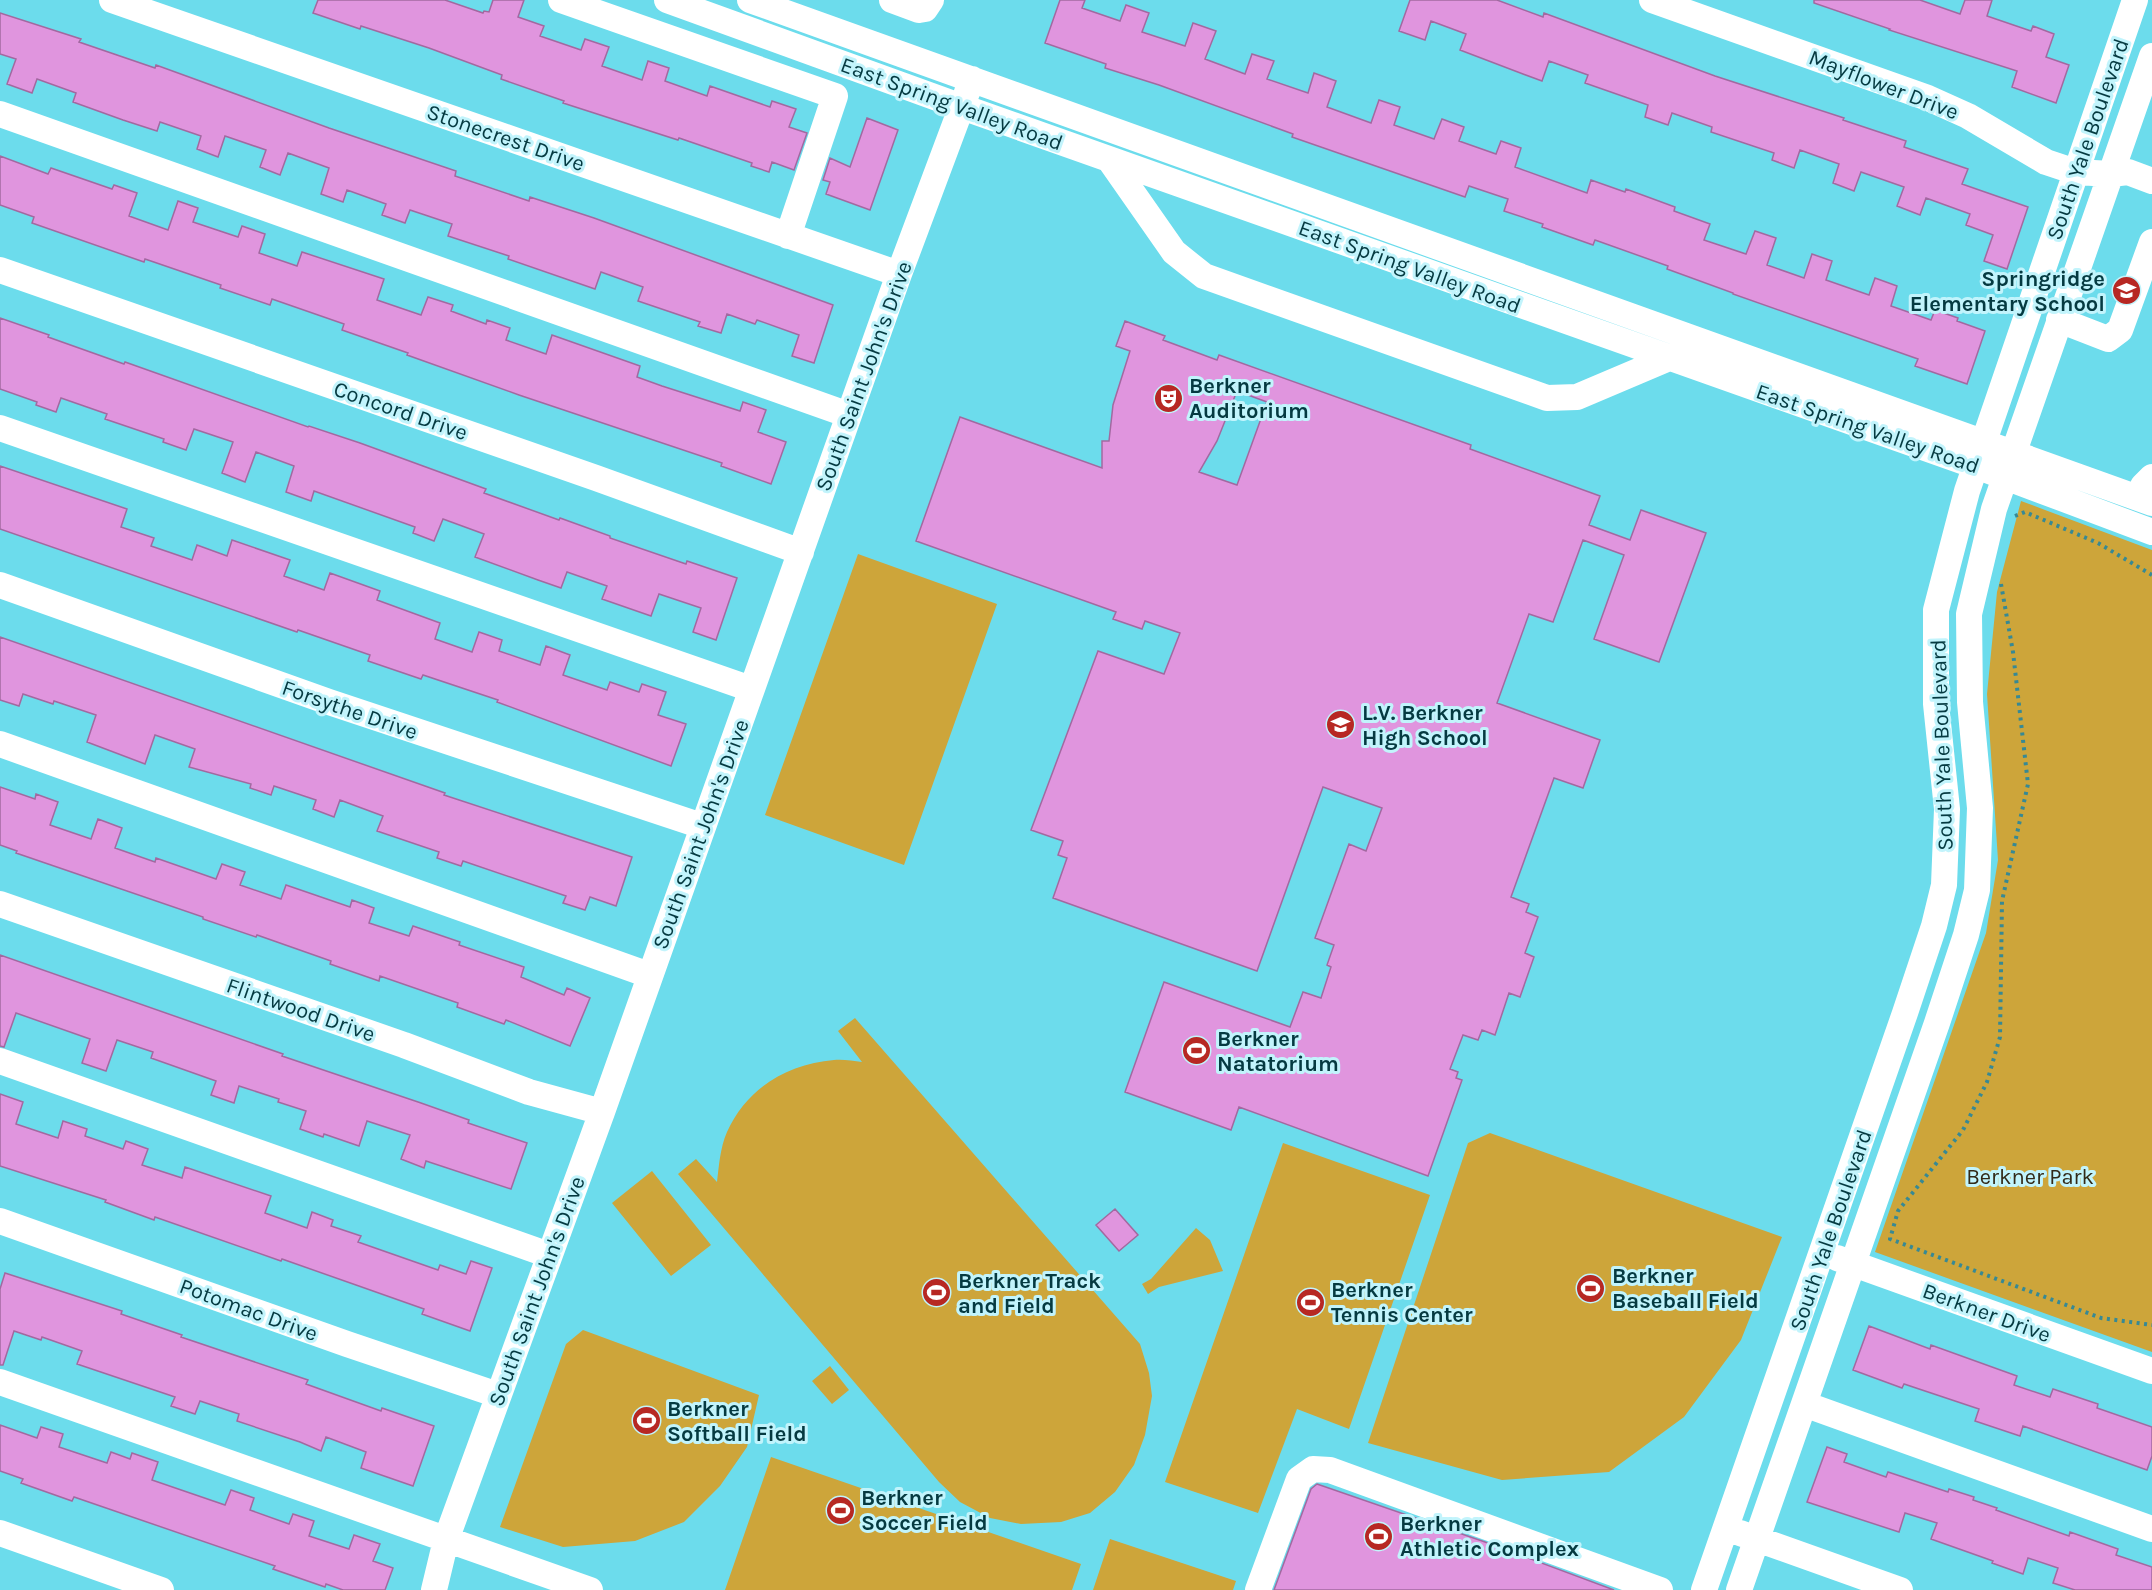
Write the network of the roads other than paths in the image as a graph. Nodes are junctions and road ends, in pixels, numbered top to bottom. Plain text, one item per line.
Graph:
1 (112, 0) edge
2 (561, 0) edge
3 (668, 0) edge
4 (750, 0) edge
5 (892, 0) edge
6 (931, 0) edge
7 (1652, 0) edge
8 (2135, 0) edge
9 (2152, 56) edge
10 (972, 79) junction
11 (962, 107) junction
12 (0, 114) edge
13 (1109, 159) junction
14 (2076, 172) junction
15 (2111, 174) junction
16 (2152, 181) edge
17 (788, 236) junction
18 (2152, 242) edge
19 (0, 270) edge
20 (899, 274) junction
21 (2059, 320) junction
22 (1669, 358) junction
23 (849, 415) junction
24 (0, 428) edge
25 (2013, 453) junction
26 (1980, 454) junction
27 (2005, 477) junction
28 (2147, 493) edge
29 (2152, 532) edge
30 (801, 552) junction
31 (0, 585) edge
32 (751, 689) junction
33 (0, 744) edge
34 (702, 826) junction
35 (1946, 848) junction
36 (1978, 850) junction
37 (0, 904) edge
38 (650, 975) junction
39 (0, 1061) edge
40 (602, 1112) junction
41 (1838, 1206) junction
42 (1870, 1216) junction
43 (0, 1221) edge
44 (1822, 1253) junction
45 (549, 1255) junction
46 (1853, 1264) junction
47 (2152, 1371) edge
48 (0, 1382) edge
49 (498, 1395) junction
50 (1804, 1404) junction
51 (1726, 1528) junction
52 (2152, 1529) edge
53 (0, 1533) edge
54 (1757, 1539) junction
55 (446, 1540) junction
56 (161, 1590) edge
57 (434, 1590) edge
58 (590, 1590) edge
59 (1258, 1590) edge
60 (1660, 1590) edge
61 (1704, 1590) edge
62 (1739, 1590) edge
63 (1900, 1590) edge

1 - 17 street, Stonecrest Drive
2 - 17 street
3 - 11 street, East Spring Valley Road
4 - 10 street, East Spring Valley Road
5 - 6 street
7 - 14 street, Mayflower Drive
8 - 14 street, South Yale Boulevard
9 - 15 street, South Yale Boulevard
10 - 11 street, South Saint John's Drive
10 - 26 street, East Spring Valley Road
11 - 13 street, East Spring Valley Road
11 - 20 street, South Saint John's Drive
12 - 23 street
13 - 22 street, East Spring Valley Road
13 - 22 street
14 - 15 street, Mayflower Drive
14 - 26 street, South Yale Boulevard
15 - 16 street, Mayflower Drive
15 - 21 street, South Yale Boulevard
17 - 20 street, Stonecrest Drive
18 - 21 street
19 - 30 street, Concord Drive
20 - 23 street, South Saint John's Drive
21 - 25 street, South Yale Boulevard
22 - 26 street, East Spring Valley Road
23 - 30 street, South Saint John's Drive
24 - 32 street
25 - 26 street, East Spring Valley Road
25 - 27 street, South Yale Boulevard
25 - 28 street, East Spring Valley Road
26 - 27 street, East Spring Valley Road
26 - 35 street, South Yale Boulevard
27 - 29 street, East Spring Valley Road
27 - 36 street, South Yale Boulevard
30 - 32 street, South Saint John's Drive
31 - 34 street, Forsythe Drive
32 - 34 street, South Saint John's Drive
33 - 38 street
34 - 38 street, South Saint John's Drive
35 - 36 street
35 - 41 street, South Yale Boulevard
36 - 42 street, South Yale Boulevard
37 - 40 street, Flintwood Drive
38 - 40 street, South Saint John's Drive
39 - 45 street
40 - 45 street, South Saint John's Drive
41 - 42 street
41 - 44 street, South Yale Boulevard
42 - 46 street, South Yale Boulevard
43 - 49 street, Potomac Drive
44 - 46 street, Berkner Drive
44 - 51 street, South Yale Boulevard
45 - 49 street, South Saint John's Drive
46 - 47 street, Berkner Drive
46 - 50 street, South Yale Boulevard
48 - 55 street
49 - 55 street, South Saint John's Drive
50 - 52 street
50 - 54 street, South Yale Boulevard
51 - 54 street
51 - 61 street, South Yale Boulevard
53 - 56 street
54 - 62 street, South Yale Boulevard
54 - 63 street
55 - 57 street, South Saint John's Drive
55 - 58 street
59 - 60 street

